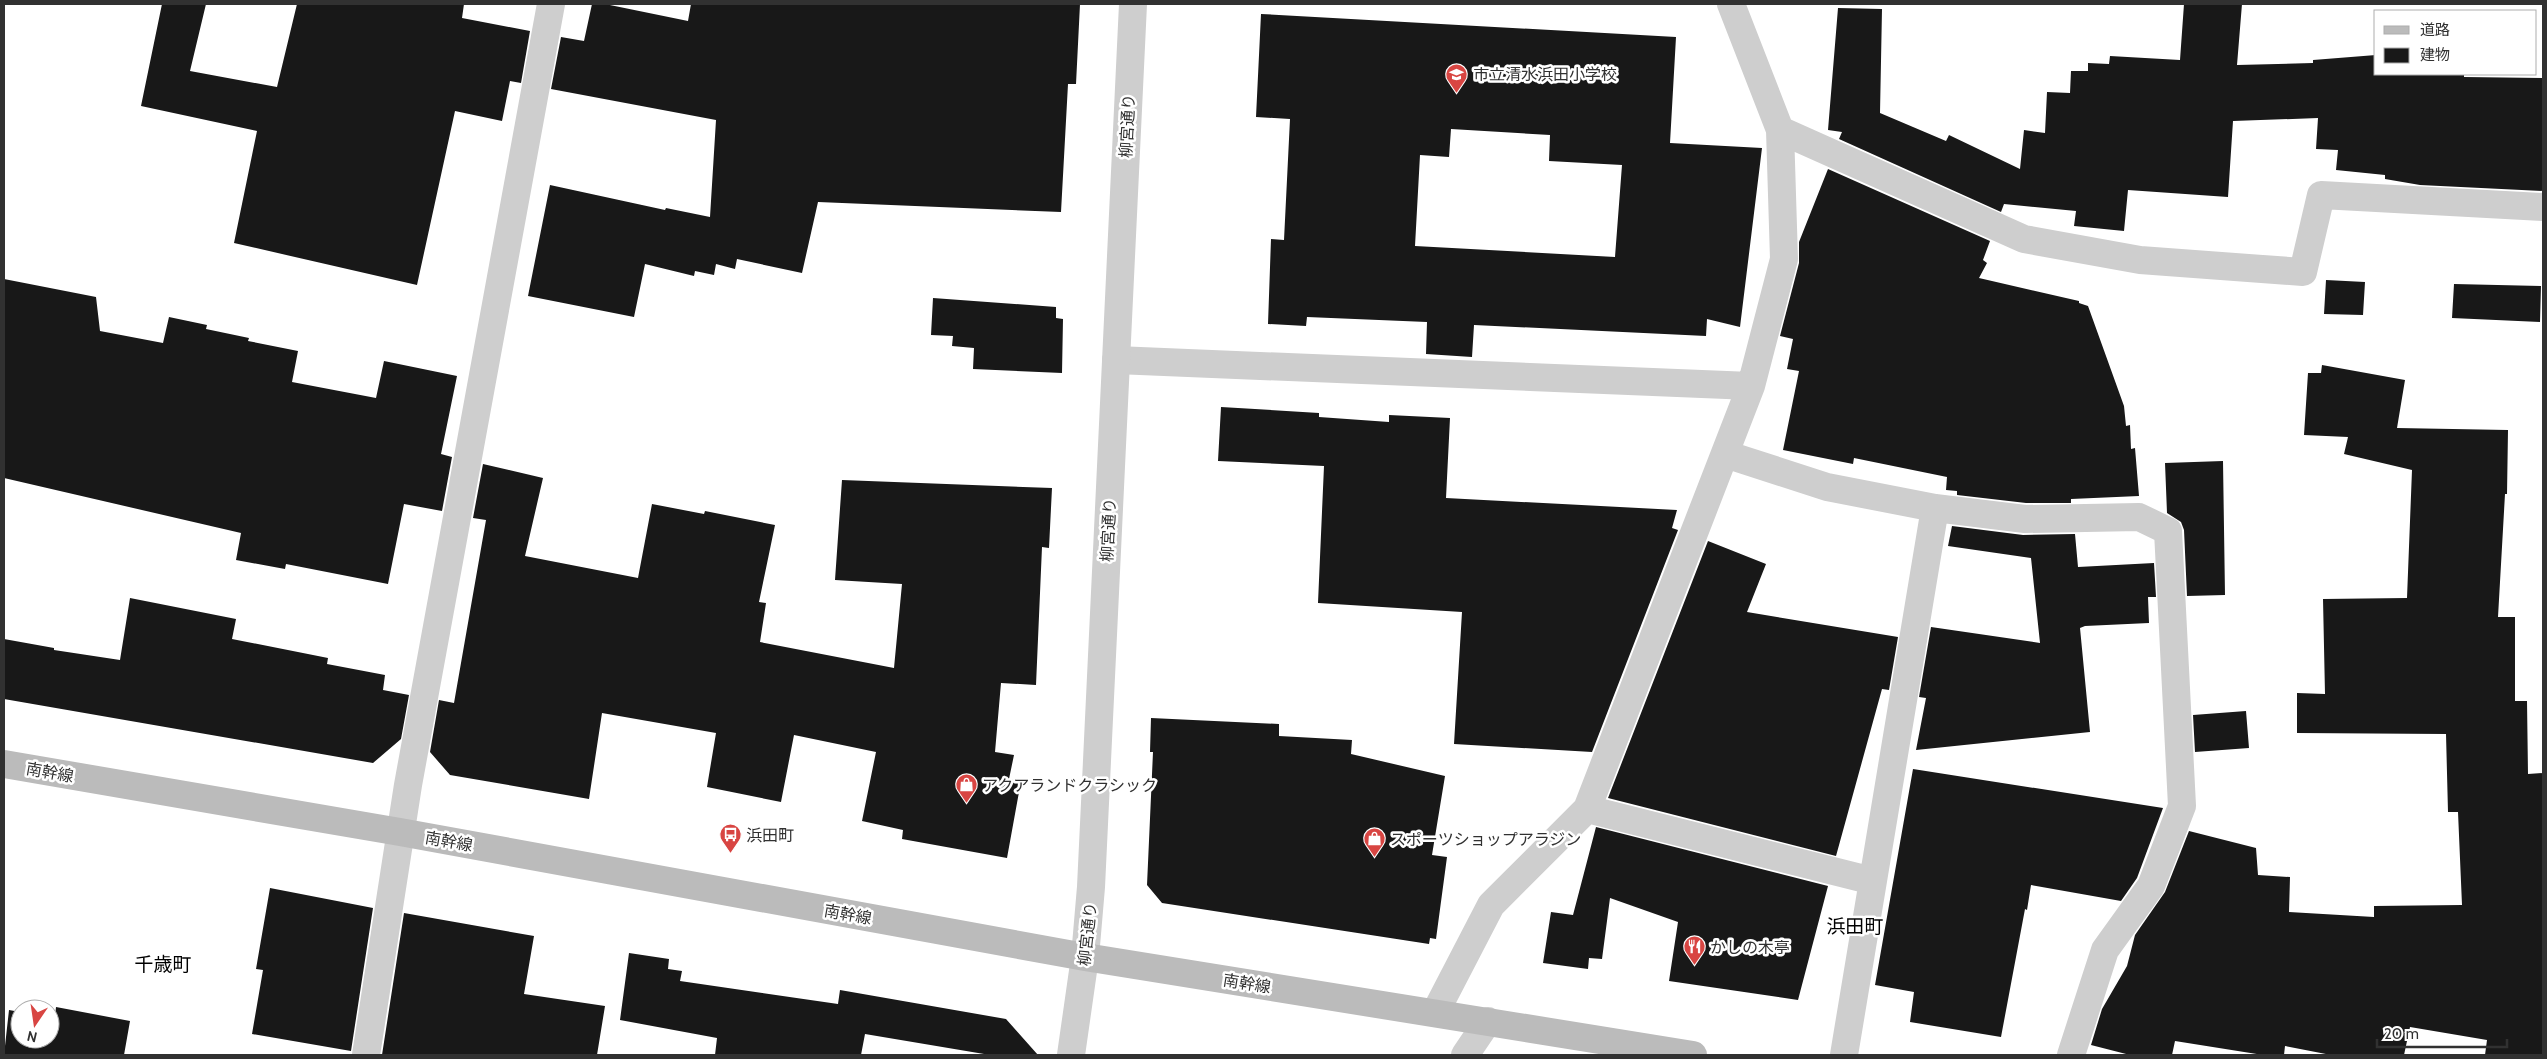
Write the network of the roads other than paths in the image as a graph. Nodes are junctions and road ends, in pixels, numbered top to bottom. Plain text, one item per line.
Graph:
1 (551, 4) edge
2 (1132, 4) edge
3 (1731, 4) edge
4 (1780, 130) junction
5 (2543, 207) edge
6 (1116, 360) junction
7 (1751, 386) junction
8 (1725, 454) junction
9 (1936, 508) junction
10 (4, 764) edge
11 (1587, 809) junction
12 (400, 832) junction
13 (1872, 881) junction
14 (1085, 957) junction
15 (1435, 1013) junction
16 (1488, 1021) junction
17 (366, 1055) edge
18 (1070, 1055) edge
19 (1465, 1055) edge
20 (1693, 1055) edge
21 (1844, 1055) edge
22 (2071, 1055) edge

1 - 12 street
2 - 6 street, 柳宮通り
3 - 4 street
4 - 5 street
4 - 7 street
6 - 7 street
6 - 14 street, 柳宮通り
7 - 8 street
8 - 9 street
8 - 11 street
9 - 13 street
9 - 22 street
10 - 12 main road, 南幹線
11 - 13 street
11 - 15 street
12 - 14 main road, 南幹線
12 - 17 street
13 - 21 street
14 - 15 main road, 南幹線
14 - 18 street, 柳宮通り
15 - 16 main road, 南幹線
16 - 19 street
16 - 20 main road, 南幹線

